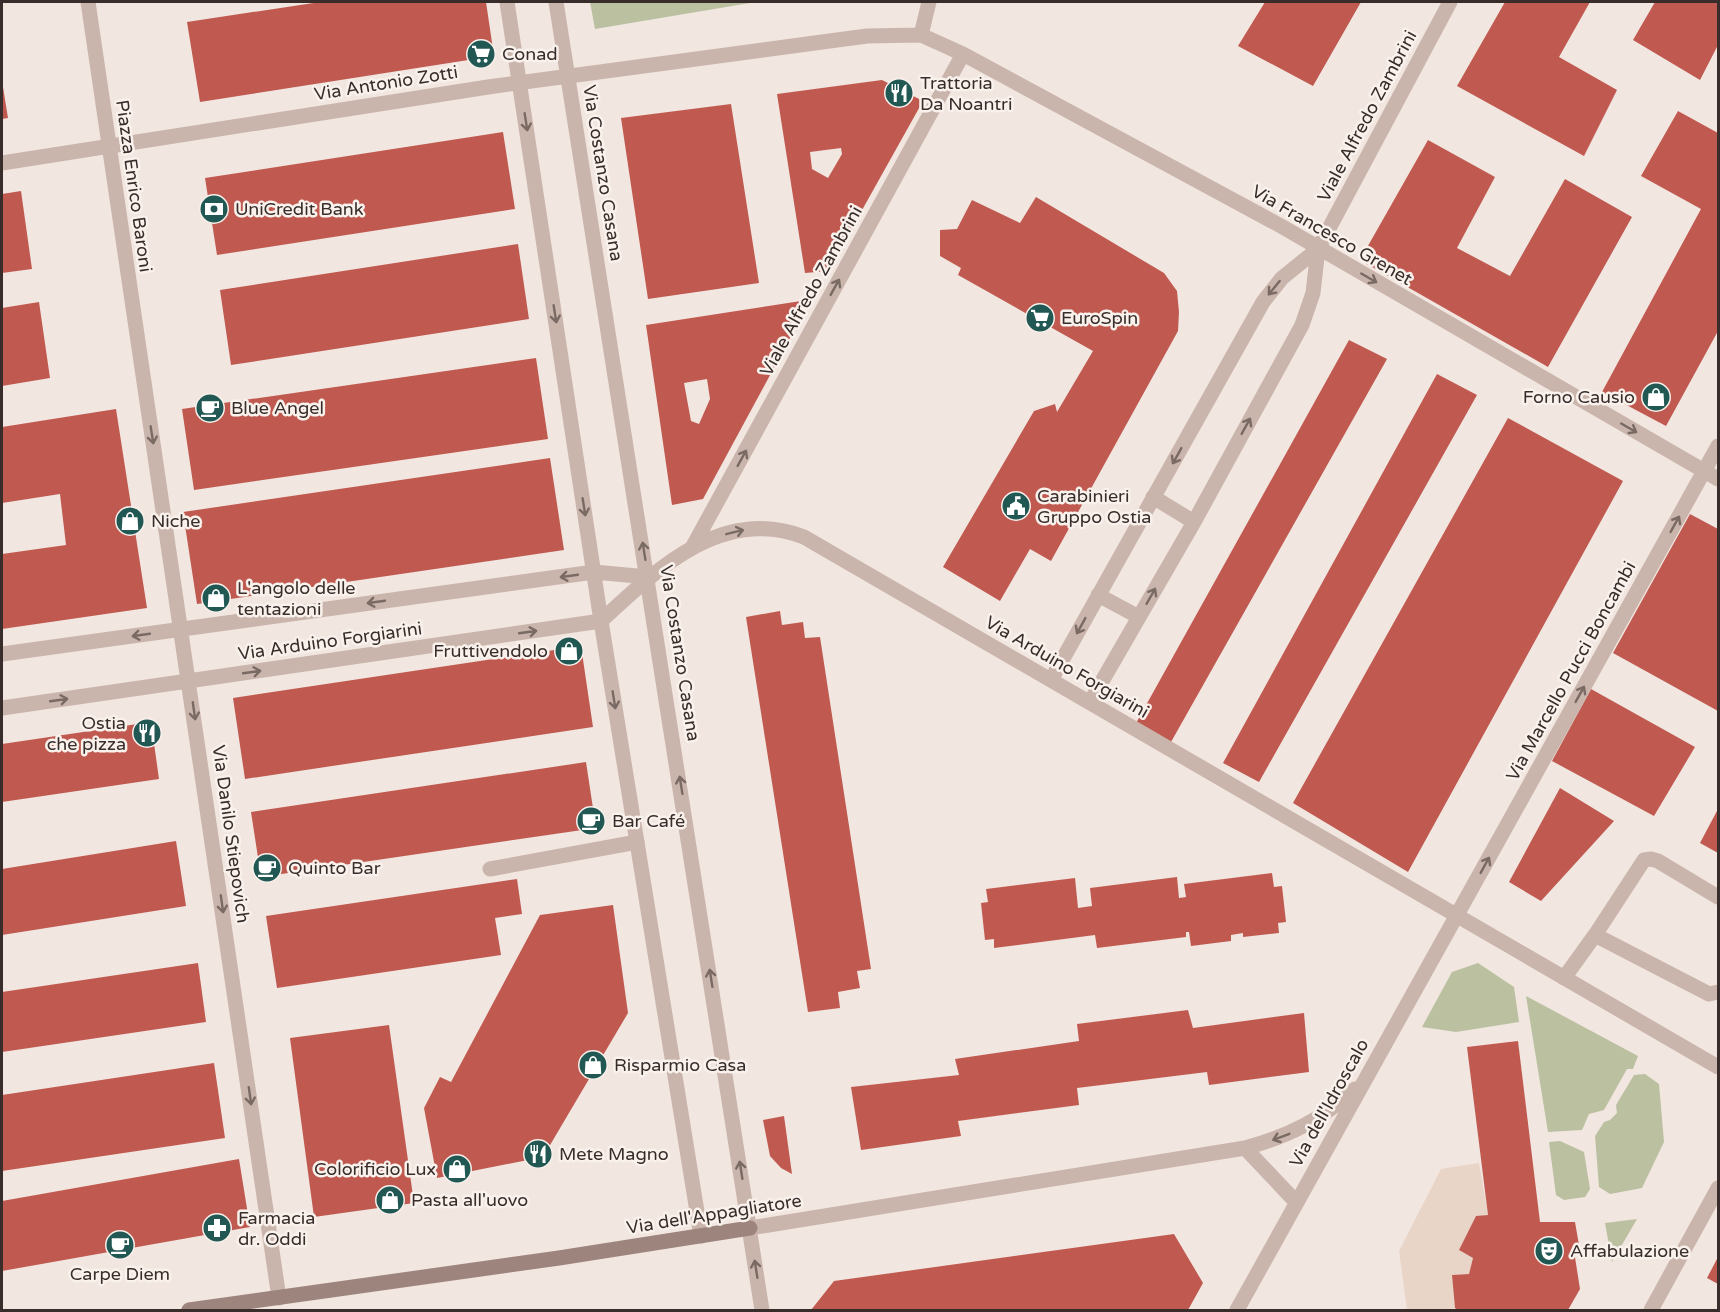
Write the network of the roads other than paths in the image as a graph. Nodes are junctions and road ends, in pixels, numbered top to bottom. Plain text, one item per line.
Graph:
1 (88, 2) edge
2 (507, 2) edge
3 (556, 2) edge
4 (929, 2) edge
5 (1450, 2) edge
6 (921, 35) junction
7 (963, 54) junction
8 (568, 76) junction
9 (520, 83) junction
10 (109, 147) junction
11 (2, 163) edge
12 (1318, 249) junction
13 (143, 377) joint
14 (1719, 446) edge
15 (1704, 471) junction
16 (1719, 479) edge
17 (1153, 497) junction
18 (1194, 522) junction
19 (693, 546) junction
20 (594, 572) junction
21 (648, 577) junction
22 (1098, 595) junction
23 (1139, 617) junction
24 (601, 621) junction
25 (182, 630) junction
26 (2, 654) edge
27 (1051, 680) junction
28 (189, 681) junction
29 (1090, 702) junction
30 (2, 708) edge
31 (637, 842) junction
32 (490, 869) dead end
33 (1719, 897) edge
34 (1457, 916) junction
35 (1595, 935) junction
36 (1564, 978) junction
37 (1719, 992) edge
38 (1719, 1067) edge
39 (1364, 1081) junction
40 (1245, 1148) junction
41 (1719, 1188) edge
42 (1296, 1202) junction
43 (750, 1228) junction
44 (700, 1236) junction
45 (272, 1302) edge
46 (189, 1311) edge
47 (762, 1311) edge
48 (1237, 1311) edge
49 (1651, 1311) edge

1 - 10 street, Piazza Enrico Baroni
2 - 9 street
3 - 8 street, Via Costanzo Casana
4 - 6 street
5 - 12 street, Viale Alfredo Zambrini
6 - 7 street, Via Francesco Grenet
6 - 8 street, Via Antonio Zotti
7 - 12 street, Via Francesco Grenet
19 -> 7 street, Viale Alfredo Zambrini
8 - 9 street, Via Antonio Zotti
21 -> 8 street, Via Costanzo Casana
9 - 10 street, Via Antonio Zotti
9 -> 20 street
10 - 11 street, Via Antonio Zotti
10 - 13 street, Piazza Enrico Baroni
12 -> 15 street, Via Francesco Grenet
12 -> 17 street, Viale Alfredo Zambrini
18 -> 12 street, Viale Alfredo Zambrini
13 -> 25 street, Via Danilo Stiepovich
14 - 15 street, Via Marcello Pucci Boncambi
15 - 16 street, Via Francesco Grenet
34 -> 15 street, Via Marcello Pucci Boncambi
17 - 18 street
17 - 22 street, Viale Alfredo Zambrini
23 -> 18 street, Viale Alfredo Zambrini
19 - 21 street, Via Arduino Forgiarini
19 -> 27 street, Via Arduino Forgiarini
20 - 21 street, Via Arduino Forgiarini
20 - 24 street
20 -> 25 street, Via Arduino Forgiarini
21 - 24 street, Via Arduino Forgiarini
43 -> 21 street, Via Costanzo Casana
22 - 23 street
22 -> 27 street, Viale Alfredo Zambrini
23 - 29 street, Viale Alfredo Zambrini
28 -> 24 street, Via Arduino Forgiarini
24 -> 31 street
25 -> 26 street, Via Arduino Forgiarini
25 - 28 street, Via Danilo Stiepovich
27 - 29 street, Via Arduino Forgiarini
30 -> 28 street, Via Arduino Forgiarini
28 -> 45 street, Via Danilo Stiepovich
29 - 34 street, Via Arduino Forgiarini
31 - 32 street
31 - 44 street
33 - 35 street
34 - 36 street, Via Arduino Forgiarini
34 - 39 street, Via dell'Idroscalo
35 - 36 street
35 - 37 street
36 - 38 street, Via Arduino Forgiarini
39 -> 40 street, Via dell'Appagliatore
39 - 42 street, Via dell'Idroscalo
40 - 42 street
40 - 43 street, Via dell'Appagliatore
41 - 49 street
42 - 48 street, Via dell'Idroscalo
43 - 44 street, Via dell'Appagliatore
47 -> 43 street, Via Costanzo Casana
44 - 45 street, Via dell'Appagliatore
45 - 46 street, Via dell'Appagliatore

